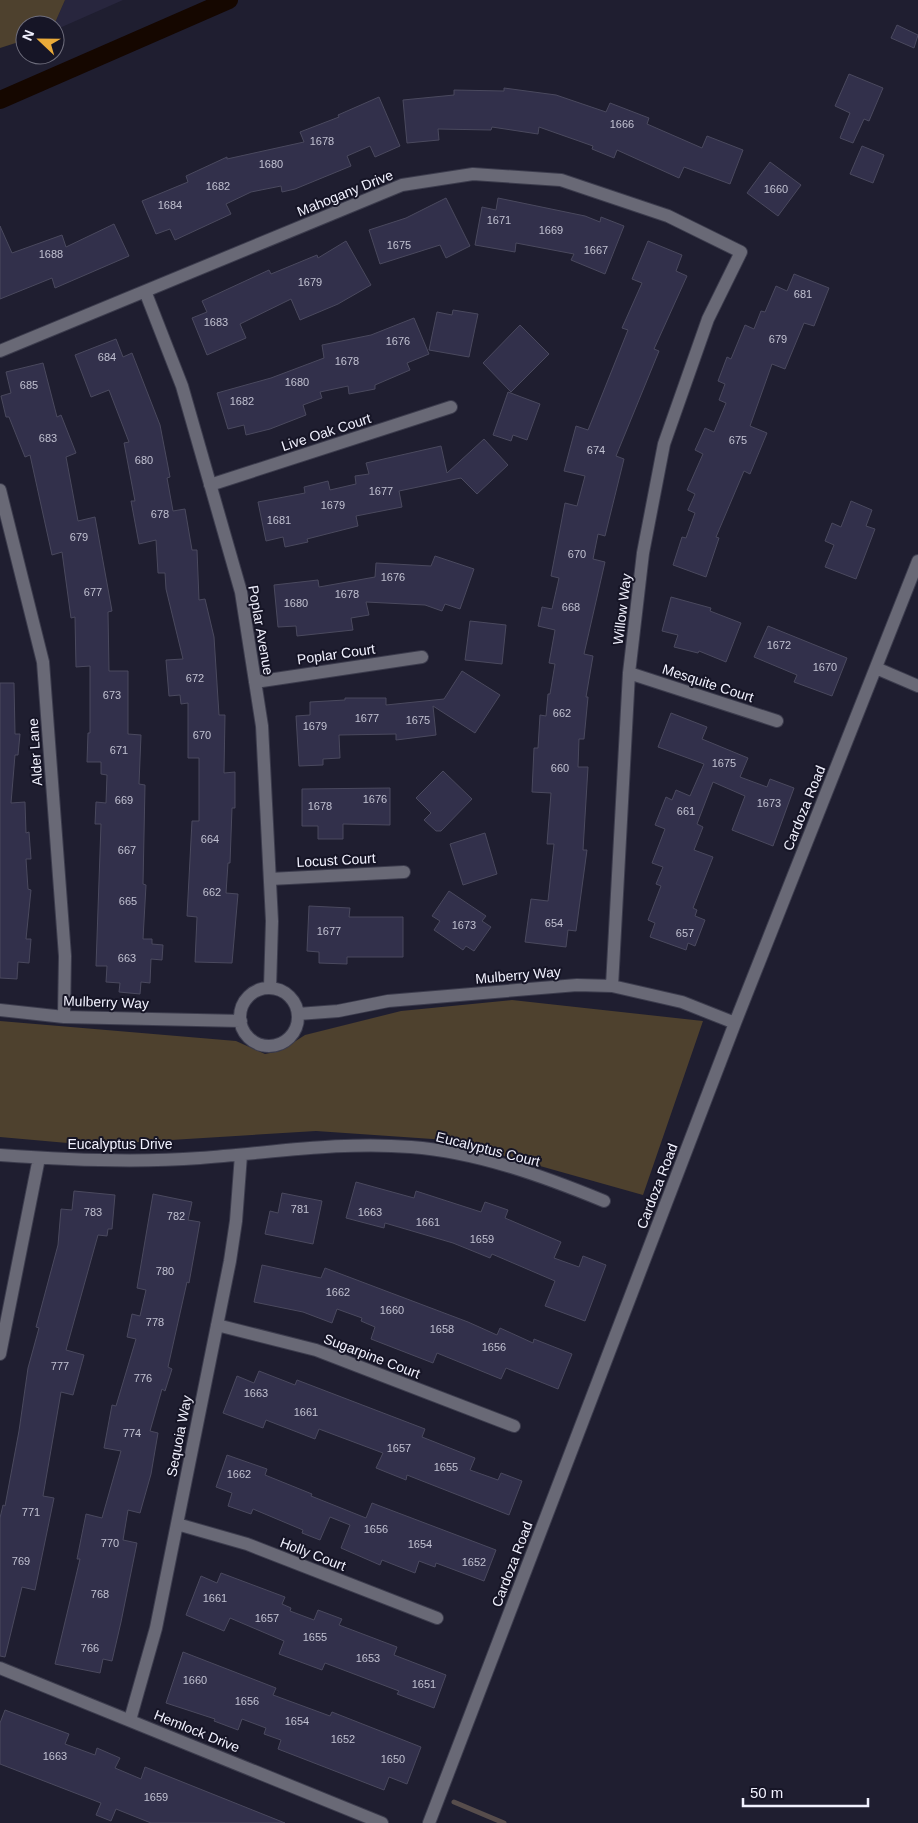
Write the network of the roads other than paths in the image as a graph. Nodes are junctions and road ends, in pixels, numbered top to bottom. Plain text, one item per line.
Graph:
1 (741, 252) joint
2 (145, 291) junction
3 (0, 351) edge
4 (451, 407) dead end
5 (210, 485) junction
6 (0, 490) edge
7 (918, 561) edge
8 (422, 657) dead end
9 (876, 668) junction
10 (629, 673) junction
11 (255, 682) junction
12 (918, 686) edge
13 (777, 721) dead end
14 (404, 872) dead end
15 (270, 879) junction
16 (612, 986) junction
17 (270, 988) junction
18 (0, 1010) edge
19 (298, 1014) junction
20 (64, 1016) junction
21 (241, 1021) junction
22 (735, 1023) junction
23 (0, 1155) edge
24 (241, 1155) junction
25 (40, 1158) junction
26 (604, 1201) dead end
27 (217, 1325) junction
28 (0, 1354) edge
29 (514, 1426) dead end
30 (177, 1524) junction
31 (437, 1618) dead end
32 (0, 1668) edge
33 (130, 1720) junction
34 (382, 1823) edge
35 (429, 1823) edge

1 - 2 street, Mahogany Drive
1 - 10 street, Willow Way
2 - 3 street, Mahogany Drive
2 - 5 street, Poplar Avenue
4 - 5 street, Live Oak Court
5 - 11 street, Poplar Avenue
6 - 20 street, Alder Lane
7 - 9 street, Cardoza Road
8 - 11 street, Poplar Court
9 - 12 street
9 - 22 street, Cardoza Road
10 - 13 street, Mesquite Court
10 - 16 street, Willow Way
11 - 15 street, Poplar Avenue
14 - 15 street, Locust Court
15 - 17 street, Poplar Avenue
16 - 19 street, Mulberry Way
16 - 22 street, Mulberry Way
17 - 19 street
17 - 21 street
18 - 20 street, Mulberry Way
19 - 21 street
20 - 21 street, Mulberry Way
22 - 35 street, Cardoza Road
23 - 25 street, Eucalyptus Drive
24 - 25 street, Eucalyptus Drive
24 - 26 street, Eucalyptus Court
24 - 27 street, Sequoia Way
25 - 28 street
27 - 29 street, Sugarpine Court
27 - 30 street, Sequoia Way
30 - 31 street, Holly Court
30 - 33 street, Sequoia Way
32 - 33 street, Hemlock Drive
33 - 34 street, Hemlock Drive

